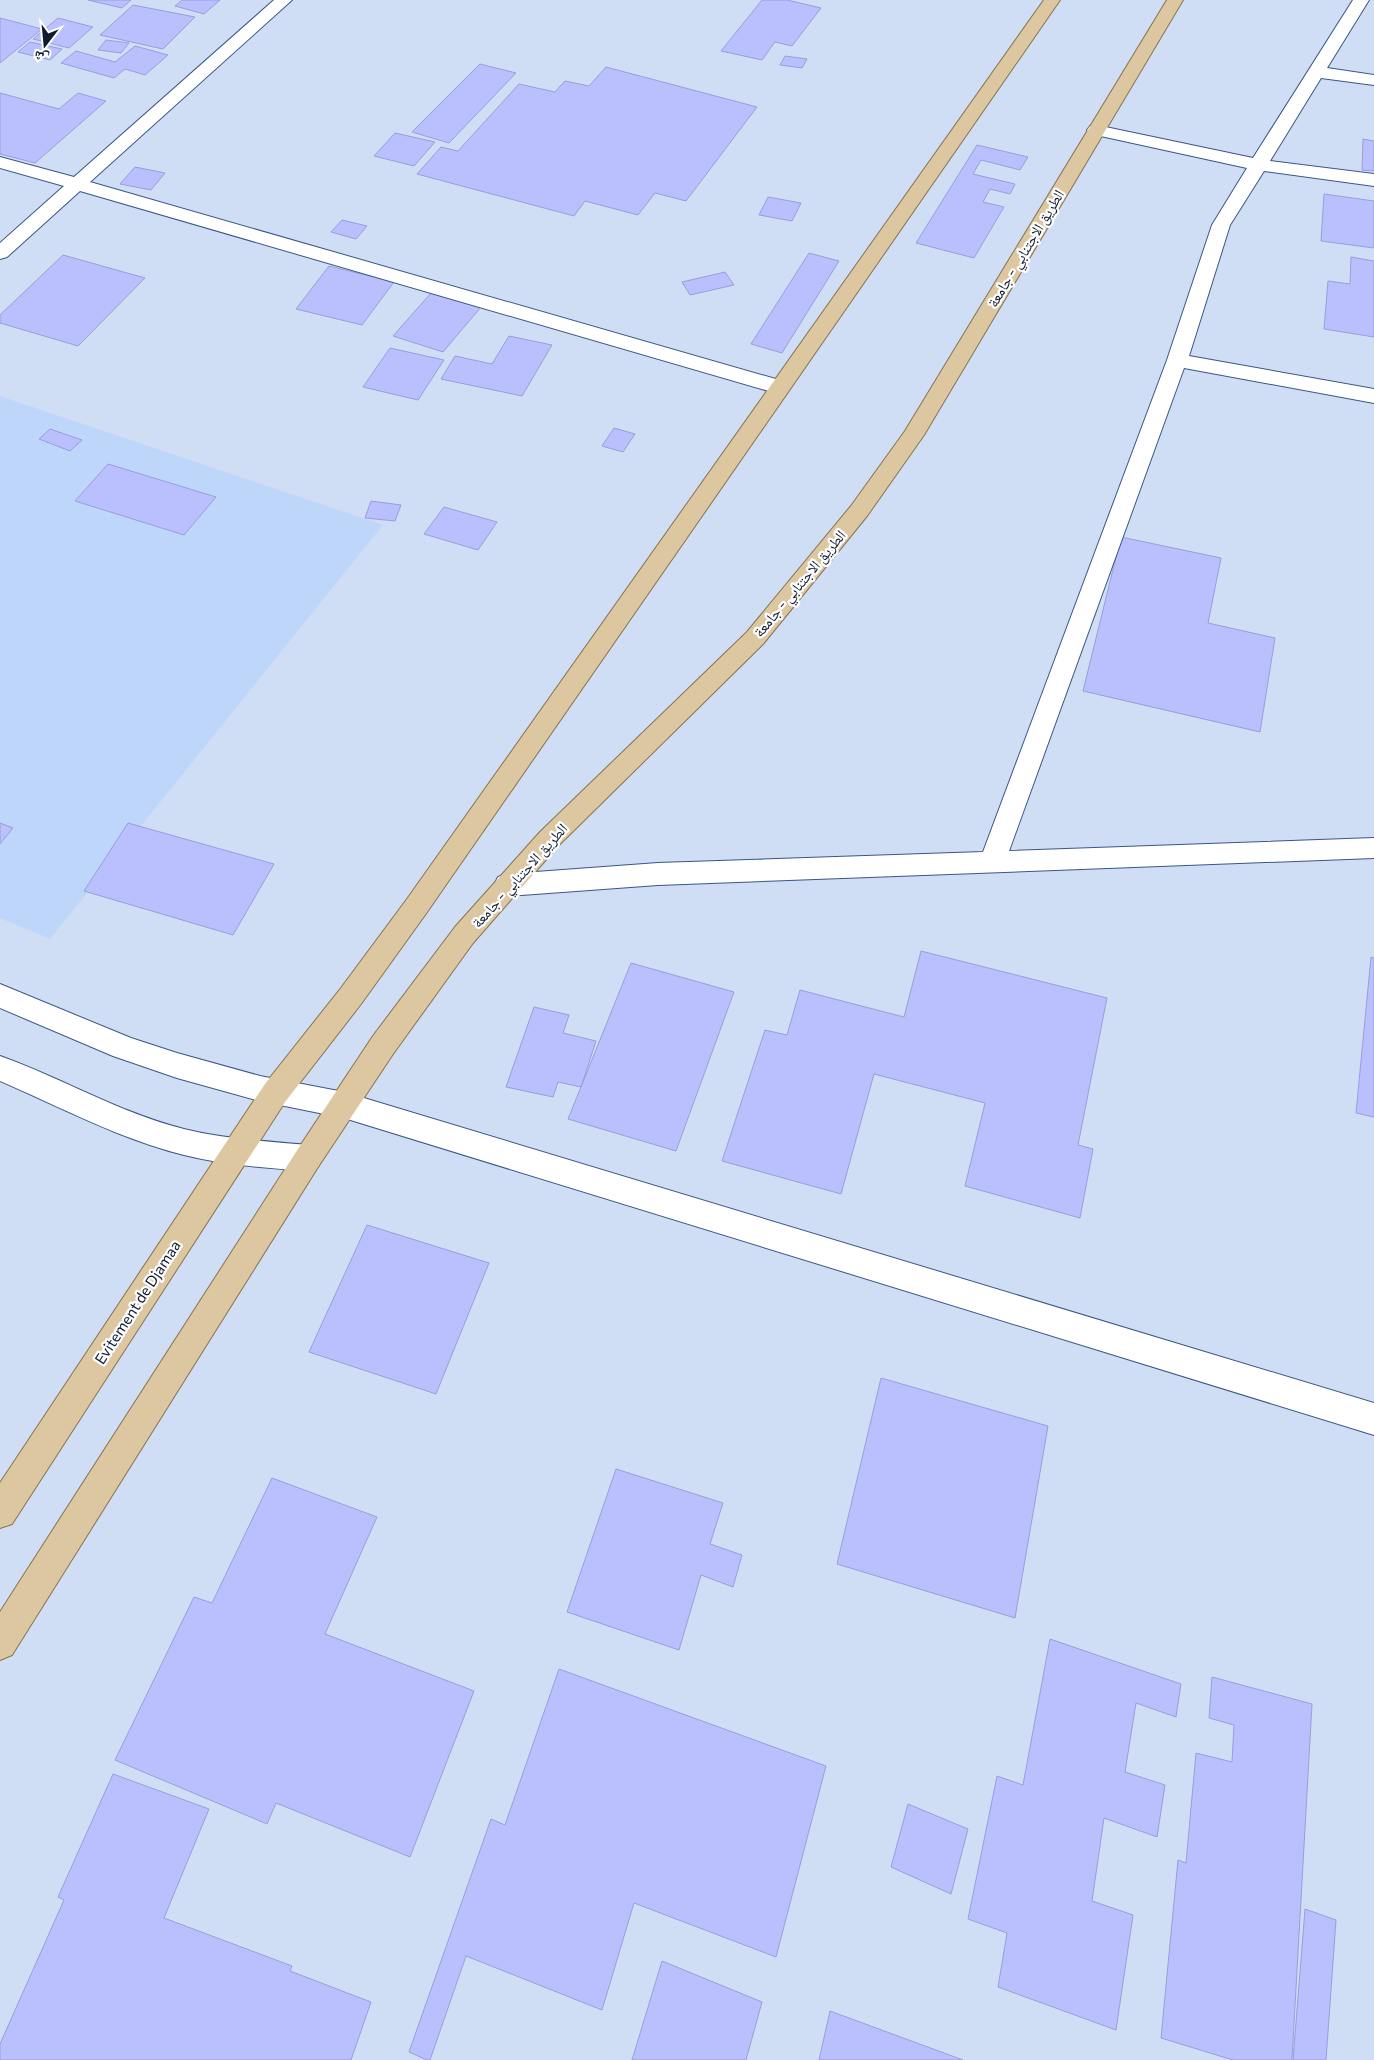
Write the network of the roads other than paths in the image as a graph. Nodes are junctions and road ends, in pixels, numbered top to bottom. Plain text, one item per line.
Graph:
1 (284, 0) edge
2 (1052, 0) edge
3 (1175, 0) edge
4 (1364, 4) edge
5 (1316, 72) junction
6 (1374, 80) edge
7 (1096, 130) junction
8 (0, 162) edge
9 (1258, 165) junction
10 (1374, 180) edge
11 (77, 184) junction
12 (0, 253) edge
13 (1177, 360) junction
14 (779, 387) junction
15 (1374, 396) edge
16 (1374, 848) edge
17 (992, 862) junction
18 (506, 885) junction
19 (0, 996) edge
20 (0, 1068) edge
21 (275, 1093) junction
22 (344, 1105) junction
23 (235, 1152) junction
24 (308, 1158) junction
25 (1374, 1419) edge
26 (0, 1512) edge
27 (0, 1643) edge

1 - 11 street
2 - 14 main road
3 - 7 main road, الطريق الاجتنابي - جامعة
4 - 5 street
5 - 6 street
5 - 9 street
7 - 9 street
7 - 18 main road, الطريق الاجتنابي - جامعة
8 - 11 street
9 - 10 street
9 - 13 street
11 - 12 street
11 - 14 street
13 - 15 street
13 - 17 street
14 - 21 main road
16 - 17 street
17 - 18 street
18 - 22 main road, الطريق الاجتنابي - جامعة
19 - 21 street
20 - 23 street
21 - 22 street
21 - 23 main road, Evitement de Djamaa
22 - 24 main road, الطريق الاجتنابي - جامعة
22 - 25 street
23 - 24 street
23 - 26 main road, Evitement de Djamaa
24 - 27 main road, الطريق الاجتنابي - جامعة

